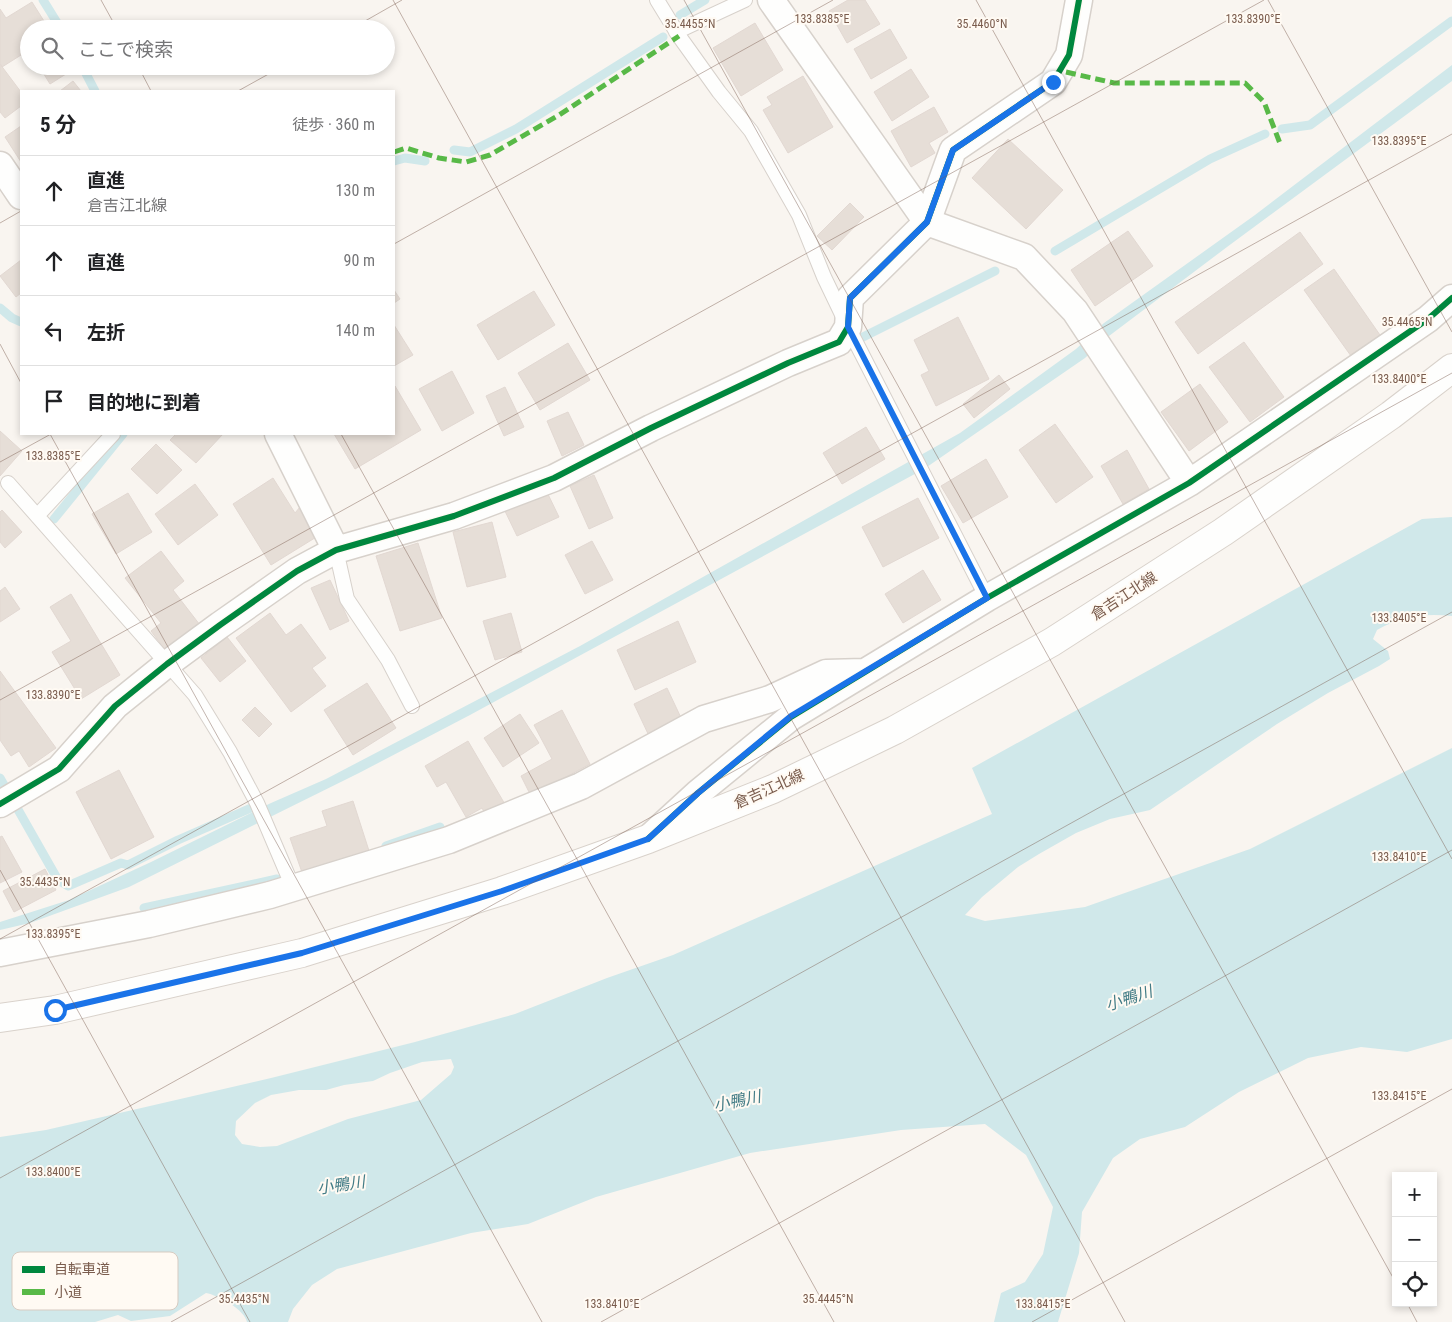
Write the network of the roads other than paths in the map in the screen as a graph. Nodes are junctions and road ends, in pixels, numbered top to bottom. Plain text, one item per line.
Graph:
1 (657, 0) edge
2 (744, 0) edge
3 (771, 0) edge
4 (1078, 0) edge
5 (676, 32) junction
6 (0, 165) edge
7 (20, 195) edge
8 (927, 222) junction
9 (1452, 298) edge
10 (848, 327) junction
11 (1452, 368) edge
12 (112, 435) edge
13 (278, 435) edge
14 (8, 483) dead end
15 (1189, 483) junction
16 (37, 516) junction
17 (336, 550) junction
18 (987, 598) junction
19 (167, 664) junction
20 (866, 672) junction
21 (412, 706) dead end
22 (0, 804) edge
23 (648, 839) junction
24 (289, 878) dead end
25 (0, 953) edge
26 (0, 1018) edge

1 - 5 lane
2 - 5 lane
3 - 8 street
4 - 8 street
5 - 10 lane
6 - 7 street
8 - 10 street
8 - 15 street
9 - 15 street
10 - 17 street
10 - 18 lane
11 - 23 main road, 倉吉江北線
12 - 16 lane
13 - 17 street
14 - 16 lane
15 - 18 street
16 - 19 lane
17 - 19 street
17 - 21 lane
18 - 20 street
19 - 22 street
19 - 24 lane
20 - 23 street
20 - 25 street
23 - 26 main road, 倉吉江北線

